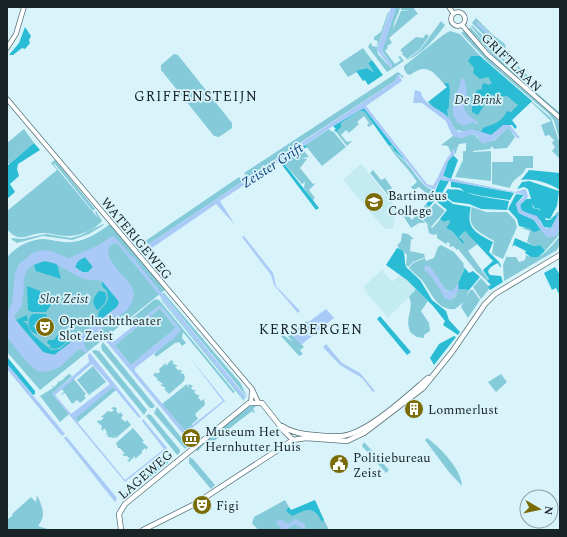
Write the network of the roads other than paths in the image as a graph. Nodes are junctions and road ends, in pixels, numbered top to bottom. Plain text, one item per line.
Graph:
1 (24, 7) edge
2 (449, 7) edge
3 (453, 13) junction
4 (462, 25) junction
5 (7, 48) edge
6 (7, 99) edge
7 (560, 120) edge
8 (560, 255) edge
9 (431, 377) junction
10 (252, 389) junction
11 (251, 402) junction
12 (258, 402) junction
13 (281, 425) junction
14 (293, 440) junction
15 (121, 530) edge
16 (143, 530) edge

1 - 5 street
2 - 3 street
3 - 4 street
3 - 4 street
4 - 7 street, GRIFTLAAN
6 - 10 street, WATERIGEWEG
8 - 9 main road
9 - 13 main road, WATERIGEWEG
9 - 14 main road
10 - 11 street
10 - 12 street, WATERIGEWEG
11 - 12 main road
11 - 15 main road, LAGEWEG
12 - 13 main road, WATERIGEWEG
13 - 14 main road, WATERIGEWEG
14 - 16 main road

